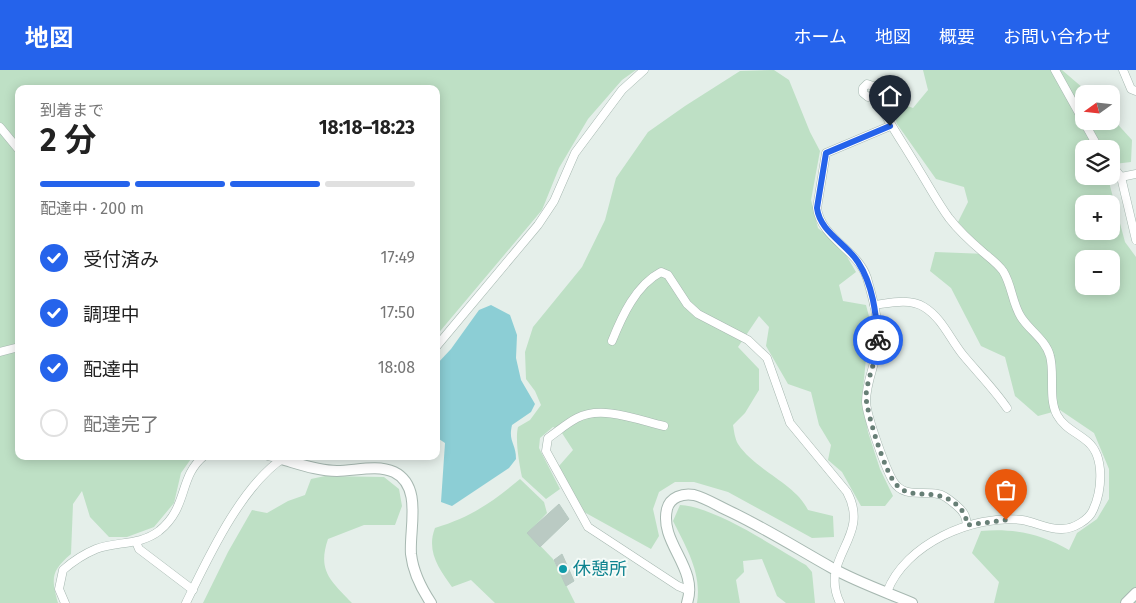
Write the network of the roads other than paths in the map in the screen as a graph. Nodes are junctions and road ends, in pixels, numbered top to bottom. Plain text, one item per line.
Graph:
1 (644, 70) edge
2 (1055, 70) edge
3 (1122, 70) edge
4 (1136, 91) edge
5 (874, 96) dead end
6 (890, 126) junction
7 (0, 127) edge
8 (1095, 140) edge
9 (15, 145) edge
10 (1136, 174) edge
11 (1121, 177) joint
12 (1136, 240) edge
13 (874, 305) junction
14 (612, 341) dead end
15 (440, 342) edge
16 (15, 348) edge
17 (0, 352) edge
18 (1007, 408) dead end
19 (664, 426) dead end
20 (199, 460) edge
21 (281, 460) edge
22 (289, 460) edge
23 (967, 525) junction
24 (136, 542) junction
25 (835, 570) junction
26 (193, 590) junction
27 (690, 591) junction
28 (887, 592) junction
29 (1136, 593) edge
30 (65, 603) edge
31 (186, 603) edge
32 (432, 603) edge
33 (687, 603) edge
34 (840, 603) edge
35 (912, 603) edge
36 (1126, 603) edge

1 - 15 street
2 - 8 street
3 - 4 street
5 - 6 street
6 - 13 street
6 - 23 street
7 - 9 street
10 - 11 street
11 - 12 street
13 - 18 street
13 - 23 street
14 - 25 street
16 - 17 street
19 - 27 street
20 - 24 street
21 - 26 street
22 - 32 street
23 - 28 street
24 - 26 street
24 - 30 street
25 - 27 street
25 - 28 street
25 - 34 street
26 - 31 street
27 - 33 street
28 - 35 street
29 - 36 street

